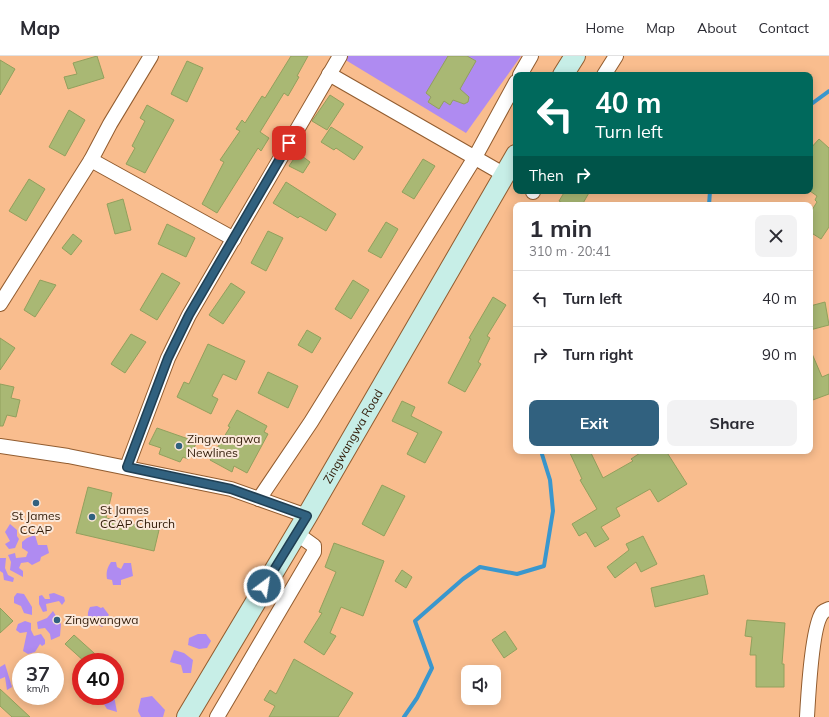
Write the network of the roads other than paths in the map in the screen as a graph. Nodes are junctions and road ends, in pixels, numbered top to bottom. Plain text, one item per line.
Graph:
1 (151, 56) edge
2 (340, 56) edge
3 (531, 56) edge
4 (575, 56) edge
5 (616, 56) edge
6 (522, 72) edge
7 (565, 72) edge
8 (606, 72) edge
9 (329, 74) junction
10 (513, 87) edge
11 (474, 158) junction
12 (92, 160) junction
13 (513, 160) edge
14 (505, 175) junction
15 (234, 239) junction
16 (0, 304) edge
17 (0, 446) edge
18 (127, 467) junction
19 (259, 499) junction
20 (307, 516) junction
21 (296, 533) junction
22 (829, 609) edge
23 (186, 717) edge
24 (217, 717) edge
25 (807, 717) edge

1 - 12 street
2 - 9 street
3 - 6 street
4 - 7 street
5 - 8 street
9 - 11 street
9 - 15 street
10 - 11 street
11 - 14 street
11 - 19 street
12 - 15 street
12 - 16 street
13 - 14 street, Zingwangwa Road
14 - 20 street, Zingwangwa Road
15 - 18 street
17 - 18 street
18 - 19 street
19 - 20 street
20 - 21 street, Zingwangwa Road
21 - 23 street, Zingwangwa Road
21 - 24 street
22 - 25 street

